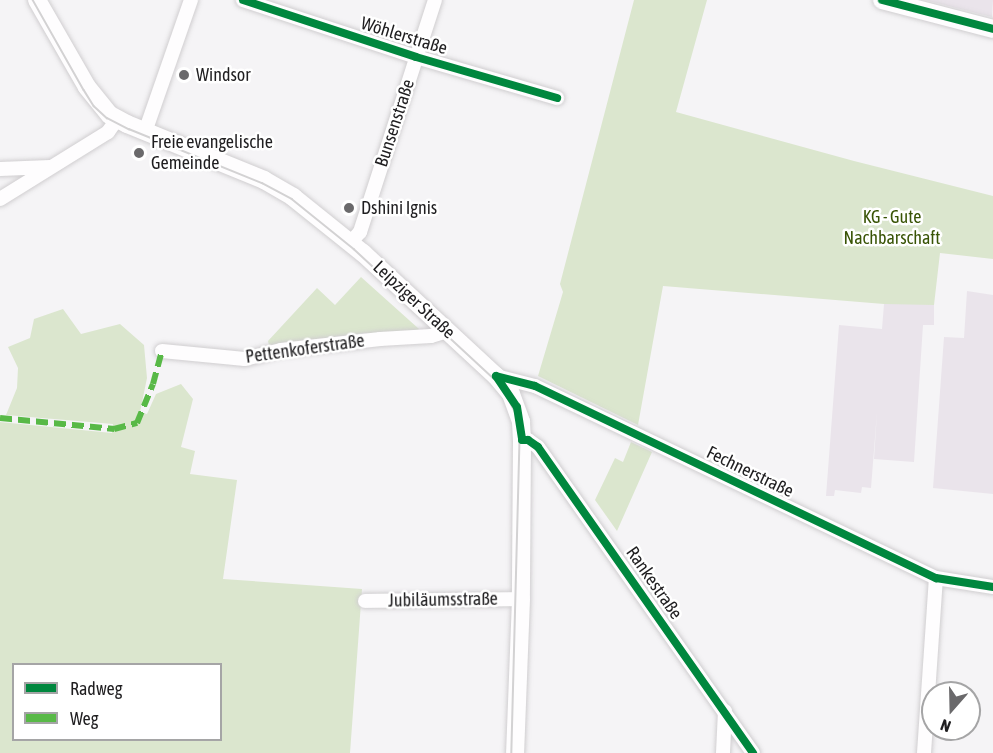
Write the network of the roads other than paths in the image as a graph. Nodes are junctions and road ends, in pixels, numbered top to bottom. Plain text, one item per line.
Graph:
1 (37, 0) edge
2 (191, 0) edge
3 (243, 0) edge
4 (435, 0) edge
5 (882, 0) edge
6 (993, 29) edge
7 (416, 57) junction
8 (556, 98) dead end
9 (117, 119) junction
10 (145, 132) junction
11 (52, 167) junction
12 (0, 169) edge
13 (0, 199) edge
14 (350, 243) junction
15 (447, 331) junction
16 (162, 351) dead end
17 (496, 376) junction
18 (522, 440) junction
19 (936, 578) junction
20 (993, 587) edge
21 (521, 599) junction
22 (365, 601) dead end
23 (725, 711) junction
24 (515, 753) edge
25 (723, 753) edge
26 (753, 753) edge
27 (924, 753) edge

1 - 9 main road, Leipziger Straße
2 - 10 street
3 - 7 street, Wöhlerstraße
4 - 7 street, Bunsenstraße
5 - 6 main road
7 - 8 street, Wöhlerstraße
7 - 14 street, Bunsenstraße
9 - 10 main road, Leipziger Straße
9 - 11 street
10 - 14 main road, Leipziger Straße
11 - 12 street
11 - 13 street
14 - 15 main road, Leipziger Straße
15 - 16 street, Pettenkoferstraße
15 - 17 main road, Leipziger Straße
17 - 18 main road, Leipziger Straße
17 - 19 street, Fechnerstraße
18 - 21 main road, Leipziger Straße
18 - 23 street, Rankestraße
19 - 20 street, Fechnerstraße
19 - 27 street
21 - 22 street, Jubiläumsstraße
21 - 24 main road, Leipziger Straße
23 - 25 street
23 - 26 street, Rankestraße

